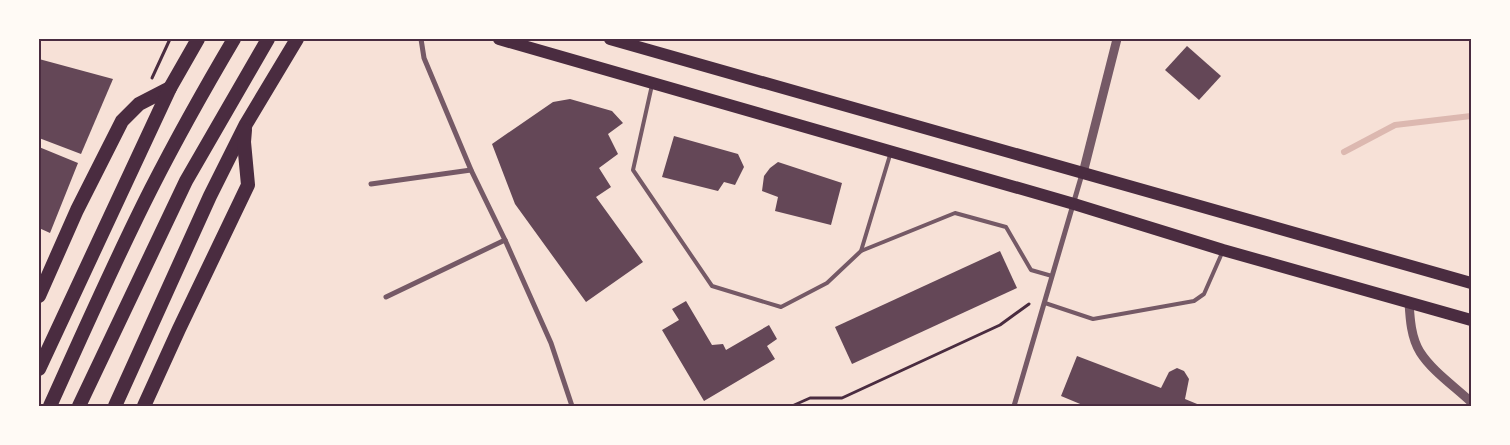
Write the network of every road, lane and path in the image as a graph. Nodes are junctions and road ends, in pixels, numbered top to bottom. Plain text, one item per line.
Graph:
1 (198, 39) edge
2 (234, 39) edge
3 (268, 39) edge
4 (297, 39) edge
5 (421, 39) edge
6 (499, 39) edge
7 (610, 39) edge
8 (1117, 39) edge
9 (652, 83) junction
10 (170, 88) junction
11 (246, 124) junction
12 (891, 152) junction
13 (471, 170) junction
14 (1082, 173) junction
15 (371, 184) dead end
16 (1074, 204) junction
17 (505, 240) junction
18 (1223, 250) junction
19 (861, 251) junction
20 (1052, 276) junction
21 (1471, 283) edge
22 (1049, 289) junction
23 (39, 296) edge
24 (386, 297) dead end
25 (1409, 302) junction
26 (1044, 303) junction
27 (1471, 320) edge
28 (40, 366) edge
29 (117, 402) edge
30 (1471, 402) edge
31 (50, 406) edge
32 (79, 406) edge
33 (144, 406) edge
34 (572, 406) edge
35 (792, 406) edge
36 (1014, 406) edge

1 - 10 highway
2 - 31 highway
3 - 32 highway
4 - 11 highway
5 - 13 street
6 - 9 main road
7 - 14 main road
8 - 14 street
9 - 12 main road
9 - 19 lane
10 - 23 highway
10 - 28 highway
11 - 29 highway
11 - 33 highway
12 - 16 main road
12 - 19 lane
13 - 15 street
13 - 17 street
14 - 16 street
14 - 21 main road
16 - 18 main road
16 - 20 street
17 - 24 street
17 - 34 street
18 - 25 main road
18 - 26 lane
19 - 20 lane
20 - 22 street
22 - 26 street
22 - 35 path
25 - 27 main road
25 - 30 street
26 - 36 street

